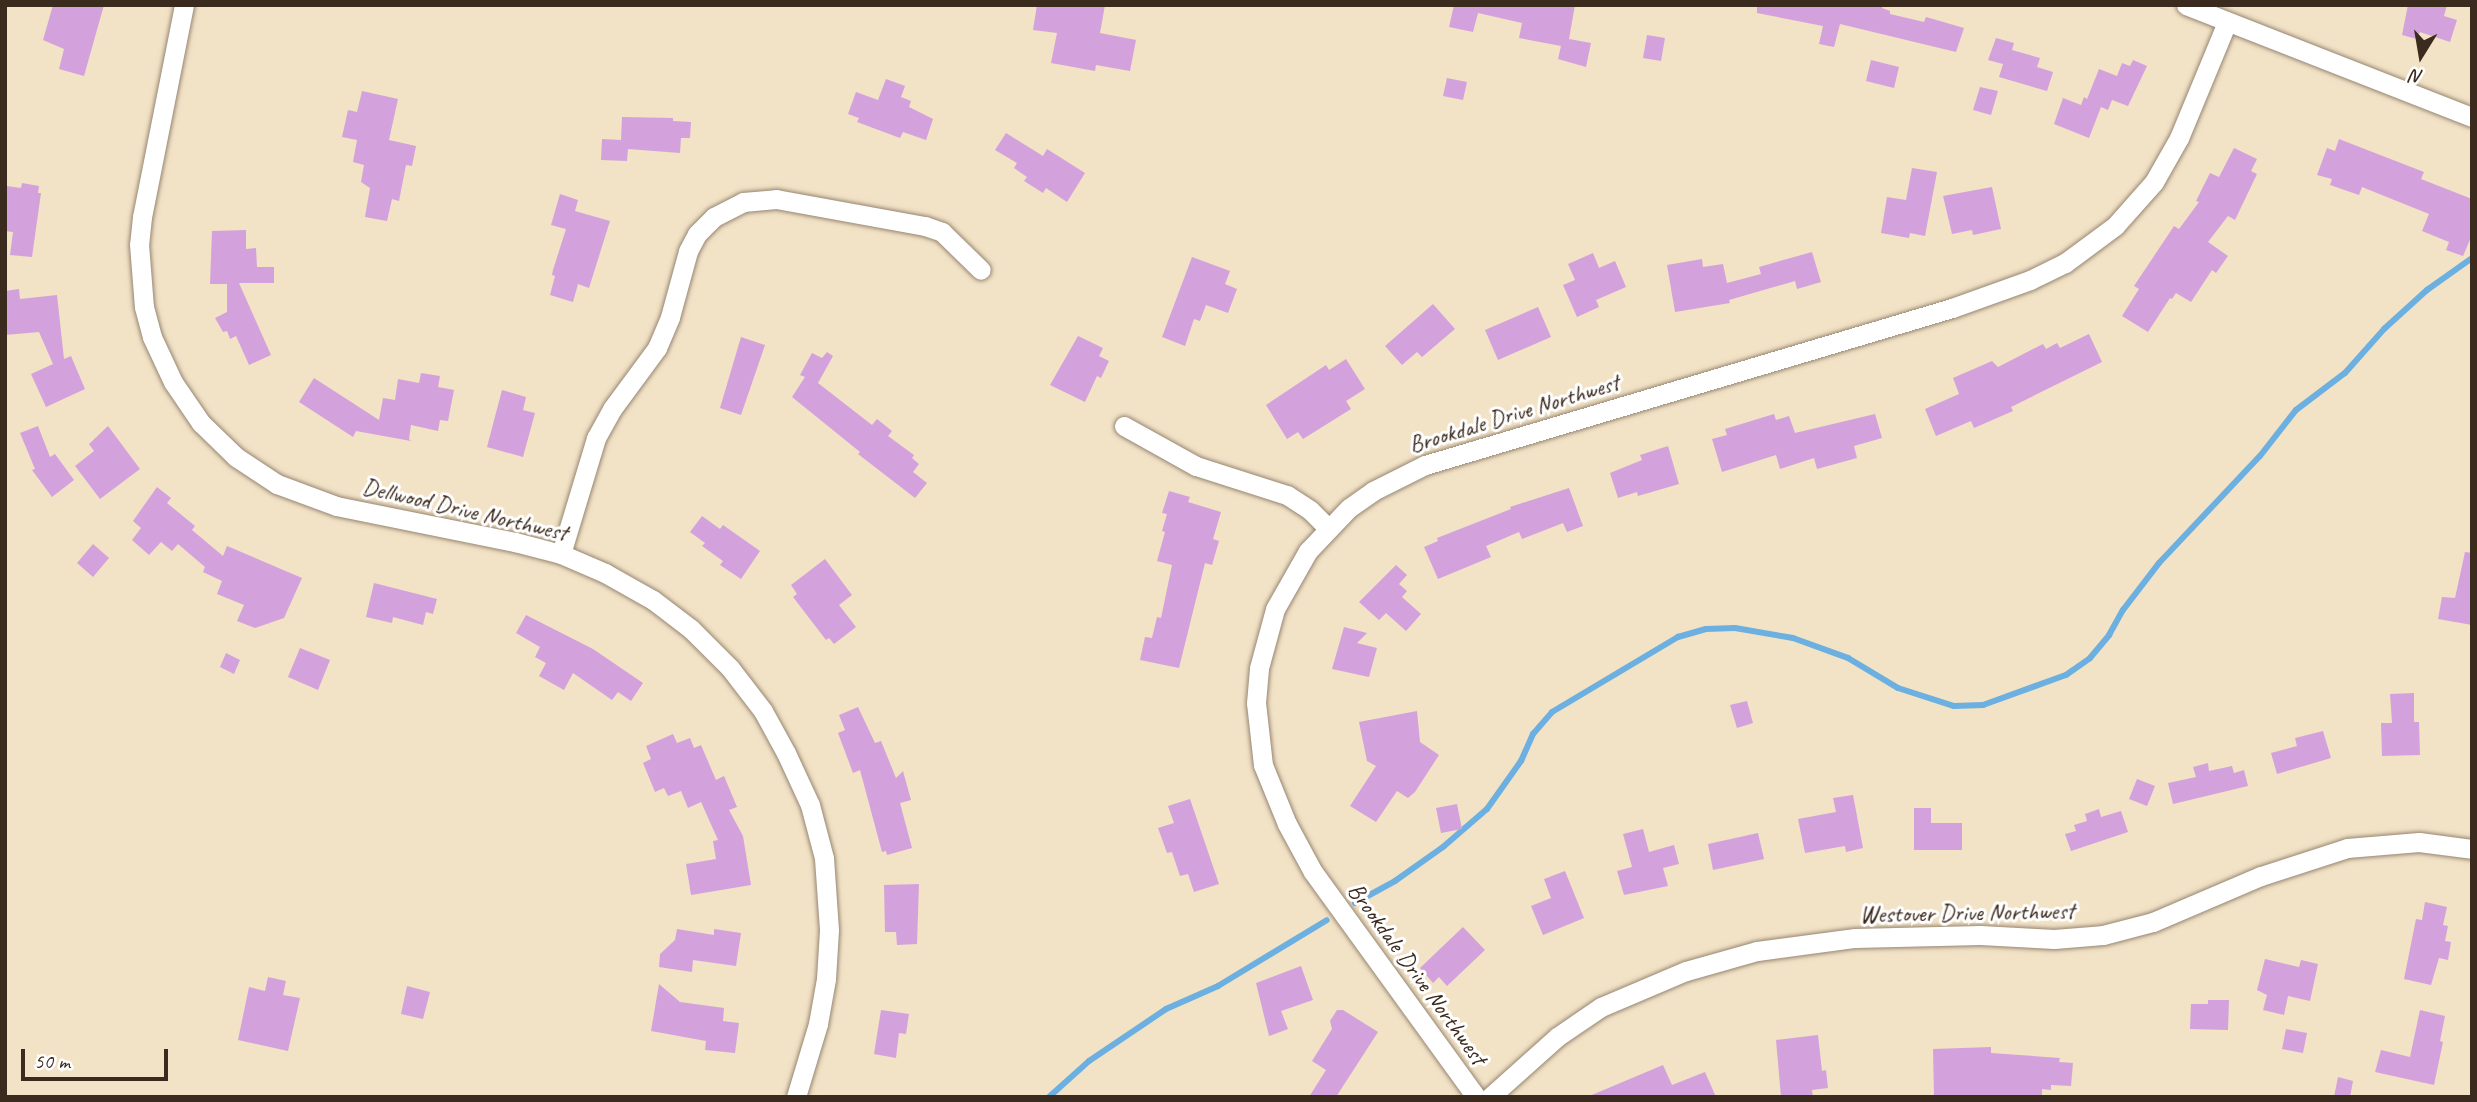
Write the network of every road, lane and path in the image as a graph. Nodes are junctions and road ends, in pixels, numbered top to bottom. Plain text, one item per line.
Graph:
1 (184, 5) edge
2 (2186, 5) edge
3 (2227, 22) junction
4 (2472, 117) edge
5 (981, 270) dead end
6 (1124, 426) dead end
7 (1328, 528) junction
8 (561, 554) junction
9 (2472, 849) edge
10 (796, 1097) edge
11 (1476, 1097) edge
12 (1490, 1097) edge

1 - 8 street, Dellwood Drive Northwest
2 - 3 street
3 - 4 street
3 - 7 street, Brookdale Drive Northwest
5 - 8 street
6 - 7 street
7 - 11 street, Brookdale Drive Northwest
8 - 10 street, Dellwood Drive Northwest
9 - 12 street, Westover Drive Northwest

